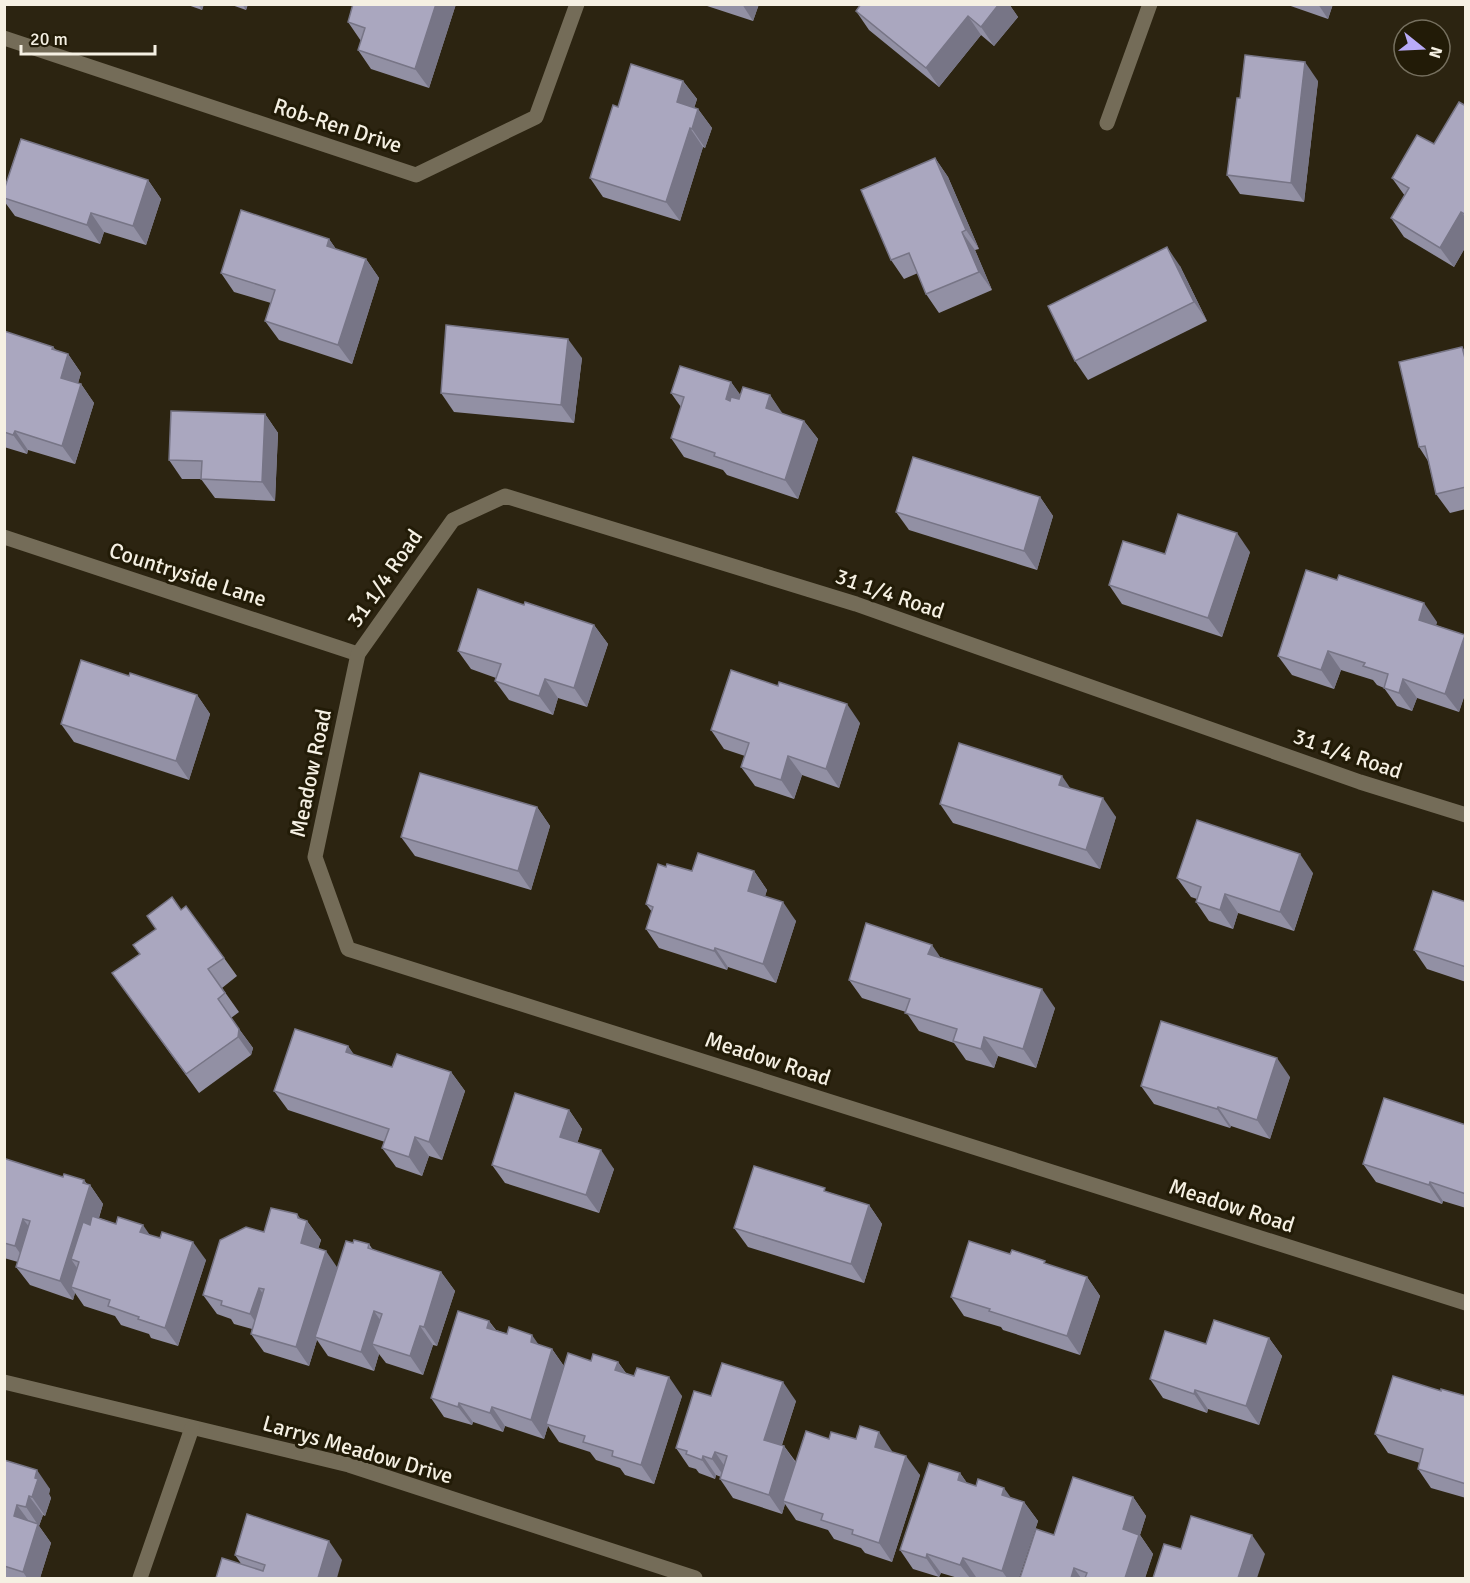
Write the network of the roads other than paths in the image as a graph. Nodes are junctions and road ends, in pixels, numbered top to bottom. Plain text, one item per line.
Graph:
1 (577, 4) edge
2 (1150, 4) edge
3 (4, 38) edge
4 (1107, 123) dead end
5 (4, 537) edge
6 (358, 654) junction
7 (1466, 815) edge
8 (1466, 1303) edge
9 (4, 1383) edge
10 (192, 1428) junction
11 (673, 1575) edge
12 (140, 1578) edge
13 (695, 1578) edge

1 - 3 street, Rob-Ren Drive
2 - 4 street
5 - 6 street, Countryside Lane
6 - 7 street, 31 1/4 Road
6 - 8 street, Meadow Road
9 - 10 street, Larrys Meadow Drive
10 - 11 street, Larrys Meadow Drive
10 - 12 street
11 - 13 street, Larrys Meadow Drive

